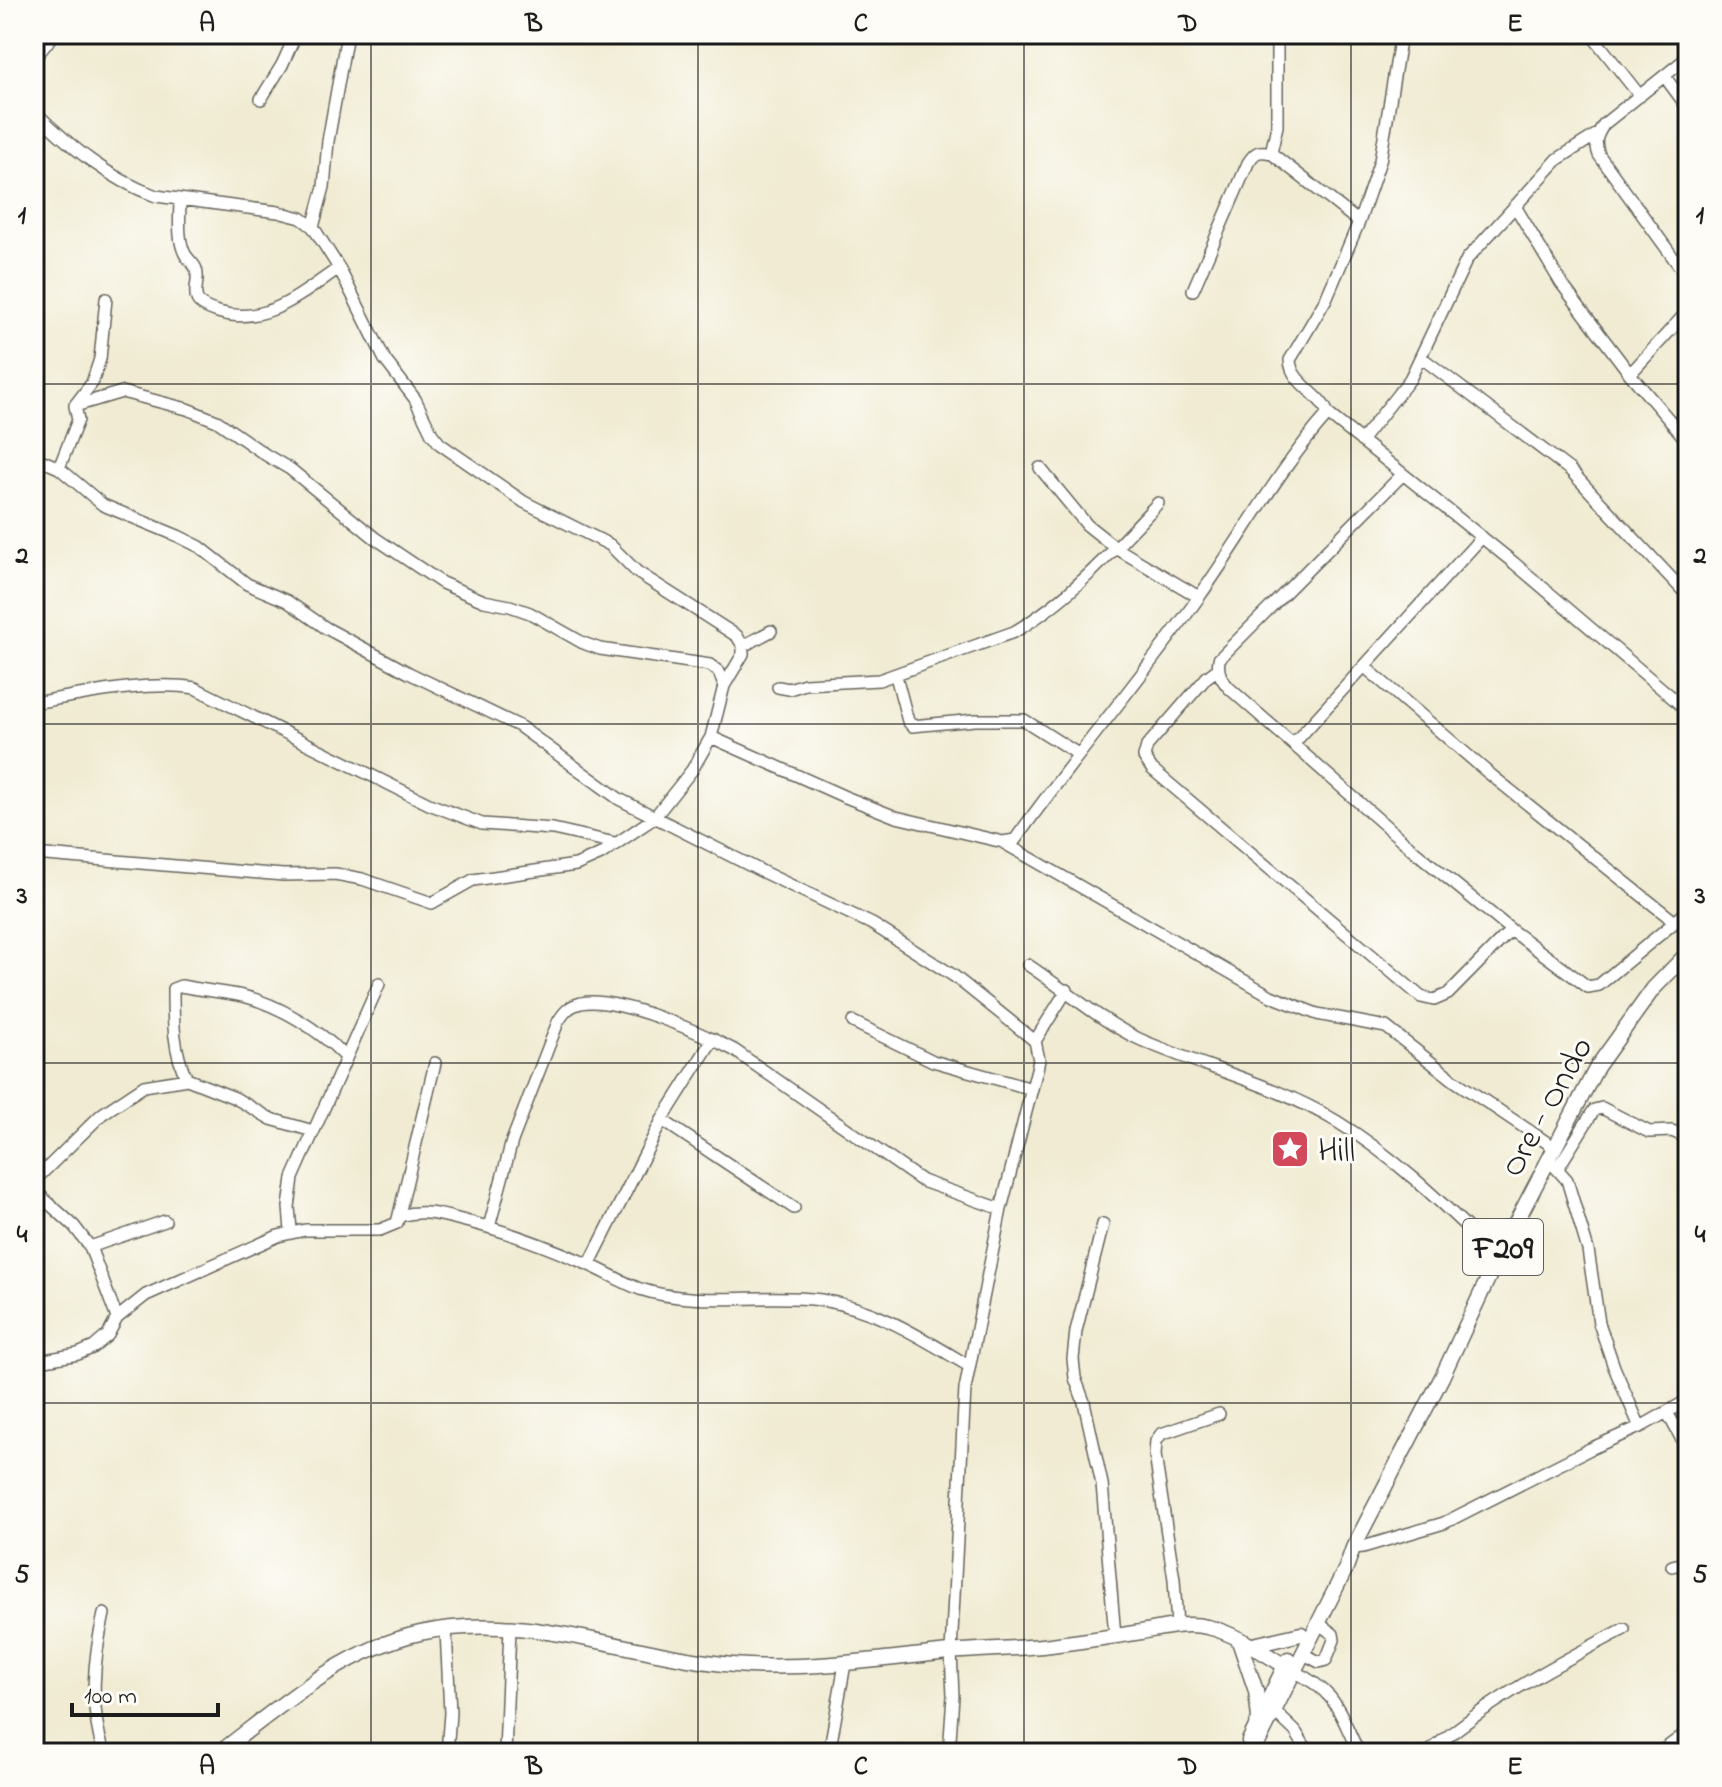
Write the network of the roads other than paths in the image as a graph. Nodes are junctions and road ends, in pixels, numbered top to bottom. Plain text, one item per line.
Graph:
1 (54, 34) edge
2 (296, 34) edge
3 (347, 34) edge
4 (1277, 34) edge
5 (1401, 34) edge
6 (1591, 34) edge
7 (1688, 57) edge
8 (34, 59) edge
9 (1665, 77) junction
10 (1640, 96) junction
11 (261, 99) dead end
12 (1688, 108) edge
13 (34, 111) edge
14 (1596, 135) junction
15 (1271, 153) junction
16 (180, 199) junction
17 (1515, 206) junction
18 (1359, 222) junction
19 (313, 227) junction
20 (339, 268) junction
21 (1688, 278) edge
22 (1193, 290) dead end
23 (106, 299) dead end
24 (1688, 311) edge
25 (1422, 358) junction
26 (1630, 374) junction
27 (75, 406) junction
28 (1328, 414) junction
29 (1361, 441) junction
30 (1688, 442) edge
31 (34, 457) edge
32 (59, 468) junction
33 (1040, 468) dead end
34 (1403, 474) junction
35 (1158, 503) dead end
36 (1482, 537) junction
37 (1116, 548) junction
38 (1688, 596) edge
39 (1199, 597) junction
40 (771, 631) dead end
41 (743, 646) junction
42 (1365, 667) junction
43 (1218, 669) junction
44 (896, 676) junction
45 (724, 686) junction
46 (778, 687) dead end
47 (34, 703) edge
48 (1688, 711) edge
49 (711, 737) junction
50 (1294, 743) junction
51 (1078, 754) junction
52 (654, 818) junction
53 (1003, 842) junction
54 (615, 843) junction
55 (35, 854) edge
56 (1688, 911) edge
57 (1675, 922) junction
58 (1511, 930) junction
59 (1688, 953) edge
60 (1028, 965) dead end
61 (379, 984) dead end
62 (1067, 990) junction
63 (853, 1022) dead end
64 (713, 1039) junction
65 (1035, 1041) junction
66 (345, 1056) junction
67 (435, 1063) dead end
68 (187, 1079) junction
69 (1032, 1089) junction
70 (662, 1120) junction
71 (313, 1131) junction
72 (1688, 1138) edge
73 (1554, 1159) junction
74 (34, 1181) edge
75 (34, 1190) edge
76 (794, 1208) dead end
77 (1001, 1209) junction
78 (400, 1216) junction
79 (165, 1221) dead end
80 (1103, 1224) dead end
81 (489, 1227) junction
82 (291, 1231) junction
83 (90, 1247) junction
84 (1498, 1257) junction
85 (589, 1265) junction
86 (117, 1318) junction
87 (34, 1362) edge
88 (969, 1366) junction
89 (1688, 1400) edge
90 (1667, 1412) junction
91 (1219, 1414) dead end
92 (1640, 1427) junction
93 (1688, 1451) edge
94 (1351, 1554) junction
95 (1688, 1562) edge
96 (1672, 1566) dead end
97 (104, 1614) dead end
98 (1318, 1623) junction
99 (1177, 1626) junction
100 (510, 1628) junction
101 (1624, 1629) dead end
102 (446, 1630) junction
103 (1301, 1634) junction
104 (1115, 1636) junction
105 (1244, 1644) junction
106 (951, 1652) junction
107 (1302, 1653) junction
108 (845, 1664) junction
109 (1289, 1668) junction
110 (1274, 1711) junction
111 (1259, 1718) junction
112 (1687, 1736) edge
113 (104, 1753) edge
114 (219, 1753) edge
115 (447, 1753) edge
116 (505, 1753) edge
117 (829, 1753) edge
118 (949, 1753) edge
119 (1244, 1753) edge
120 (1253, 1753) edge
121 (1309, 1753) edge
122 (1359, 1753) edge
123 (1428, 1753) edge
124 (1659, 1753) edge

1 - 8 street
2 - 11 street
3 - 19 street
4 - 15 street
5 - 18 street
6 - 10 street
7 - 9 street
9 - 10 street
9 - 12 street
10 - 14 street
13 - 16 street
14 - 17 street
14 - 21 street
15 - 18 street
15 - 22 street
16 - 19 street
16 - 20 street
17 - 25 street
17 - 26 street
18 - 28 street
19 - 20 street
20 - 41 street
23 - 27 street
24 - 26 street
25 - 29 street
25 - 38 street
26 - 30 street
27 - 32 street
27 - 45 street
28 - 29 street
28 - 39 street
29 - 34 street
31 - 32 street
32 - 52 street
33 - 37 street
34 - 36 street
34 - 43 street
35 - 37 street
36 - 42 street
36 - 48 street
37 - 39 street
37 - 44 street
39 - 51 street
40 - 41 street
41 - 45 street
42 - 50 street
42 - 57 street
43 - 50 street
43 - 58 street
44 - 46 street
44 - 51 street
45 - 49 street
47 - 54 street
49 - 52 street
49 - 53 street
50 - 58 street
51 - 53 street
52 - 54 street
52 - 65 street
53 - 73 street
54 - 55 street
56 - 57 street
57 - 58 street
59 - 73 main road, Ore - Ondo / F209
60 - 62 street
61 - 66 street
62 - 65 street
62 - 84 street
63 - 69 street
64 - 70 street
64 - 77 street
64 - 81 street
65 - 69 street
66 - 68 street
66 - 71 street
67 - 78 street
68 - 71 street
68 - 74 street
69 - 77 street
70 - 76 street
70 - 85 street
71 - 82 street
72 - 73 street
73 - 84 main road, Ore - Ondo / F209
73 - 92 street
75 - 83 street
77 - 88 street
78 - 81 street
78 - 82 street
79 - 83 street
80 - 104 street
81 - 85 street
82 - 86 street
83 - 86 street
84 - 94 main road, Ore - Ondo / F209
85 - 88 street
86 - 87 street
88 - 106 street
89 - 90 street
90 - 92 street
90 - 93 street
91 - 99 street
92 - 94 street
94 - 98 main road, F209
94 - 103 main road, F209
95 - 96 street
97 - 113 street
98 - 107 main road, F209
98 - 107 street
99 - 104 main road
99 - 105 main road
100 - 102 main road
100 - 108 main road
100 - 116 street
101 - 123 street
102 - 114 main road
102 - 115 street
103 - 105 main road
103 - 109 main road, F209
104 - 106 main road
105 - 109 main road
105 - 111 main road
106 - 108 main road
106 - 118 street
107 - 109 main road, F209
108 - 117 street
109 - 110 main road, F209
109 - 111 main road, F209
109 - 122 street
110 - 120 main road, F209
110 - 121 street
111 - 119 main road, F209
112 - 124 street

